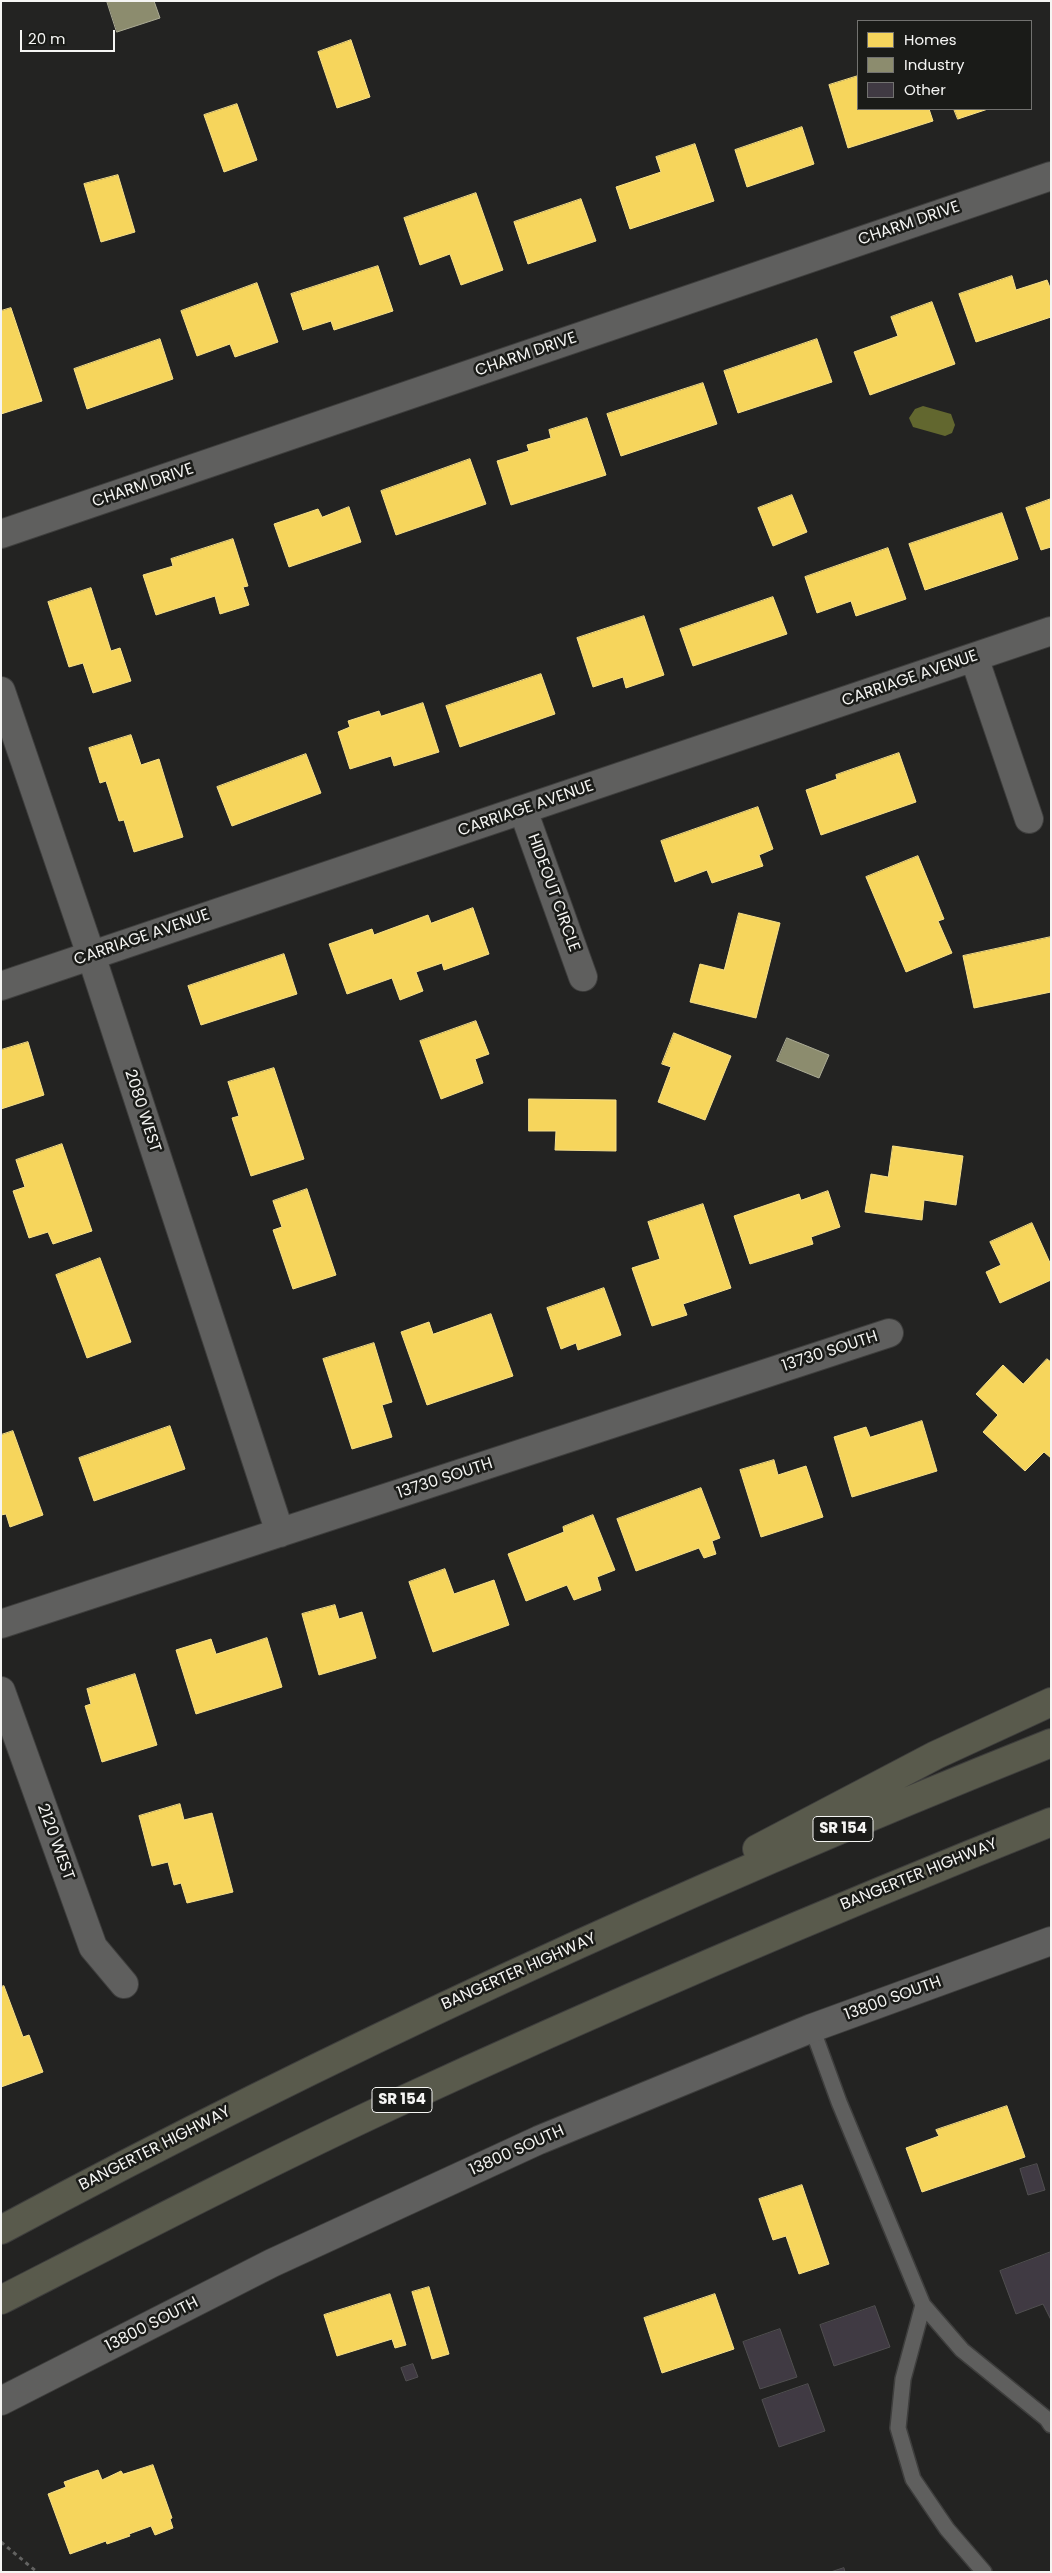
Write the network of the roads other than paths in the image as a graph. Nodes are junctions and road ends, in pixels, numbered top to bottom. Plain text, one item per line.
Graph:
1 (1051, 176) edge
2 (1, 534) edge
3 (1051, 631) edge
4 (974, 657) junction
5 (1, 691) edge
6 (523, 810) junction
7 (1029, 820) dead end
8 (91, 955) junction
9 (582, 976) dead end
10 (1, 986) edge
11 (889, 1333) dead end
12 (280, 1533) junction
13 (1, 1624) edge
14 (1, 1691) edge
15 (1051, 1702) edge
16 (1051, 1743) edge
17 (1051, 1822) edge
18 (1051, 1840) edge
19 (637, 1919) junction
20 (812, 1919) junction
21 (1051, 1941) edge
22 (124, 1984) dead end
23 (812, 2028) junction
24 (1, 2230) edge
25 (1, 2300) edge
26 (923, 2305) junction
27 (1, 2401) edge
28 (1051, 2426) edge
29 (984, 2572) edge

1 - 2 street, CHARM DRIVE
3 - 4 street, CARRIAGE AVENUE
4 - 6 street, CARRIAGE AVENUE
4 - 7 street
5 - 8 street, 2080 WEST
6 - 8 street, CARRIAGE AVENUE
6 - 9 street, HIDEOUT CIRCLE
8 - 10 street, CARRIAGE AVENUE
8 - 12 street, 2080 WEST
11 - 12 street, 13730 SOUTH
12 - 13 street, 13730 SOUTH
14 - 22 street, 2120 WEST
15 - 19 highway
16 - 19 highway, BANGERTER HIGHWAY / SR 154
17 - 20 highway, BANGERTER HIGHWAY / SR 154
18 - 20 highway
19 - 24 highway, BANGERTER HIGHWAY / SR 154
20 - 25 highway, BANGERTER HIGHWAY / SR 154
21 - 23 street, 13800 SOUTH
23 - 26 lane
23 - 27 street, 13800 SOUTH
26 - 28 lane
26 - 29 lane

